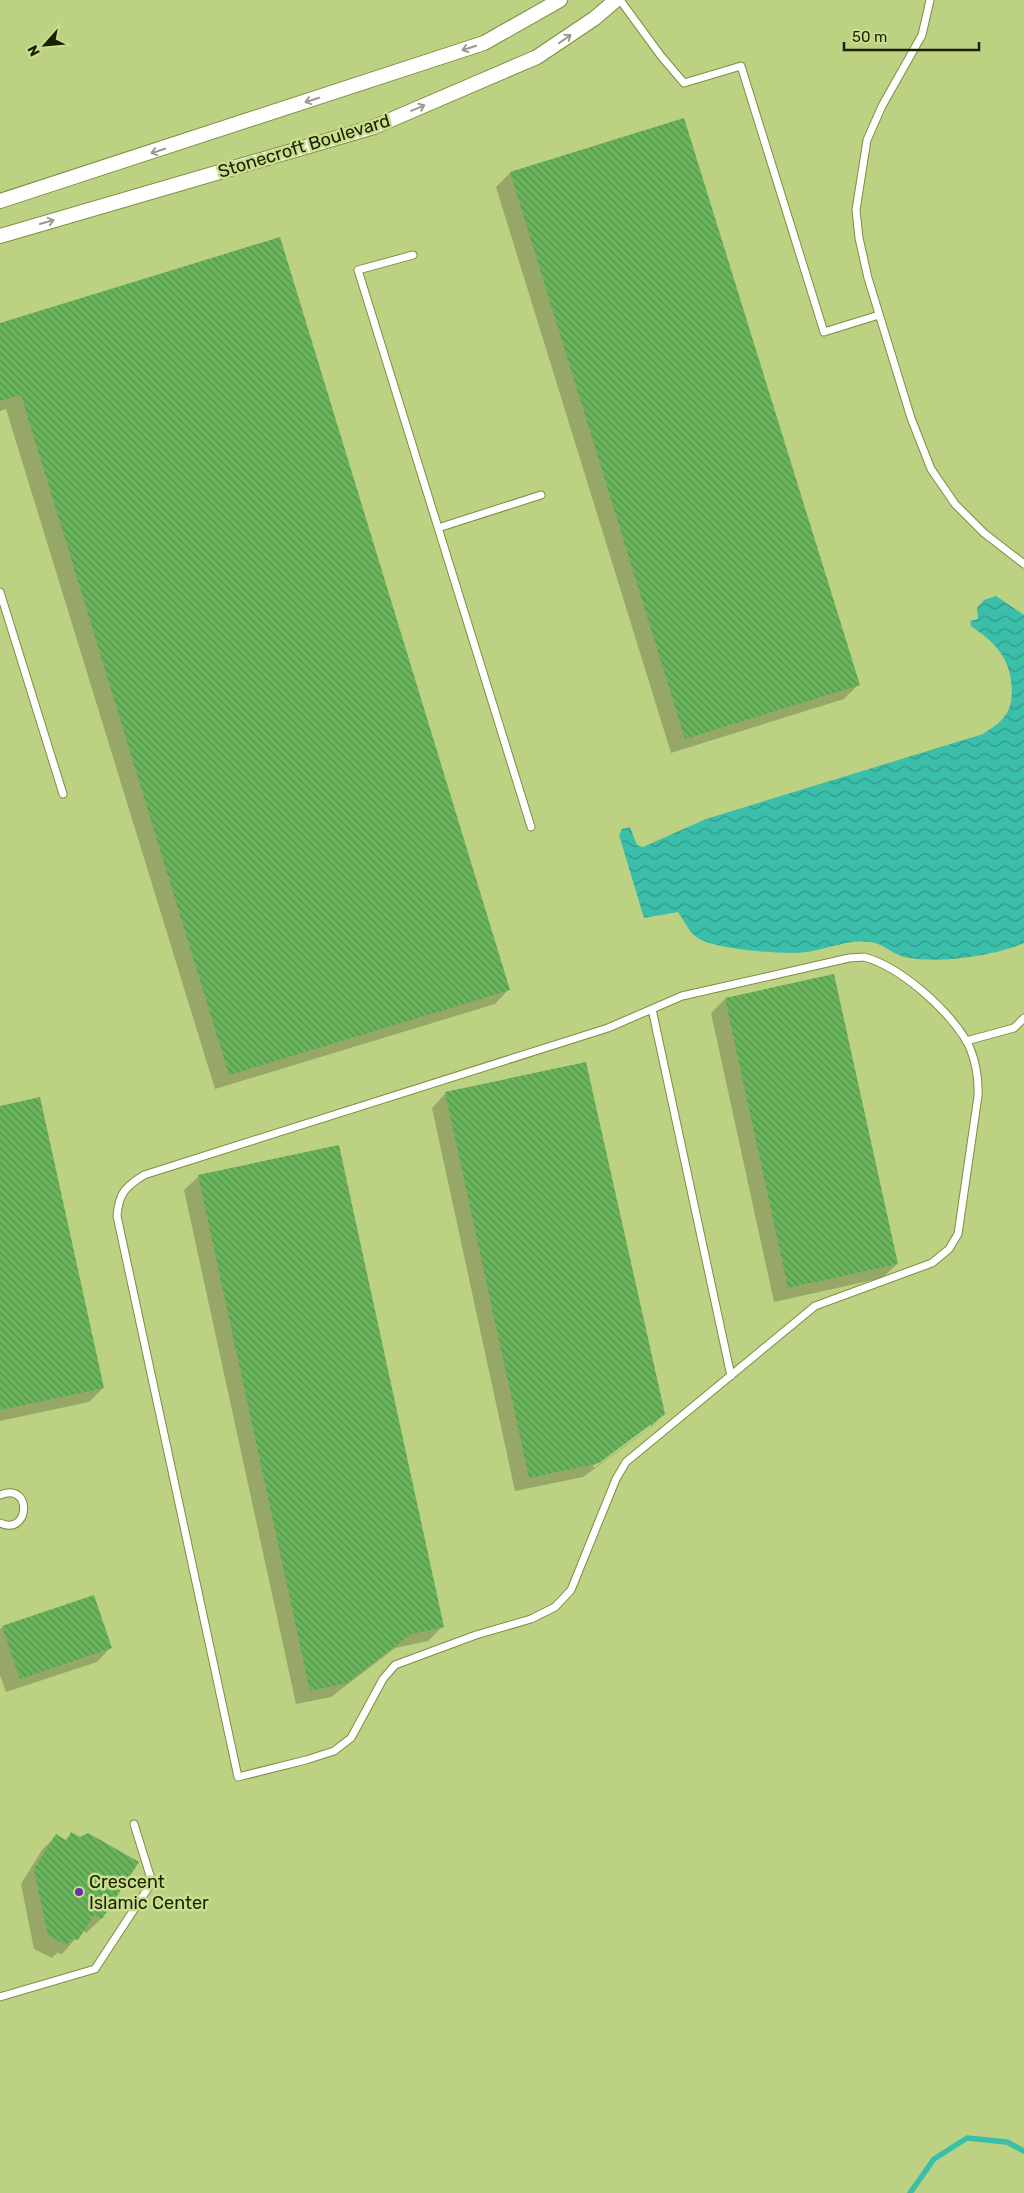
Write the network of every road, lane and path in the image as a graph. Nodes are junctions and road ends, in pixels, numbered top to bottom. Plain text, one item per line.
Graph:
1 (560, 0) edge
2 (616, 0) edge
3 (620, 0) edge
4 (930, 0) edge
5 (0, 201) edge
6 (0, 236) edge
7 (413, 255) dead end
8 (880, 314) junction
9 (541, 495) dead end
10 (438, 528) junction
11 (1024, 564) edge
12 (0, 592) edge
13 (63, 794) dead end
14 (531, 827) dead end
15 (652, 1009) junction
16 (1024, 1018) edge
17 (966, 1041) junction
18 (730, 1376) junction
19 (0, 1495) edge
20 (0, 1522) edge
21 (134, 1824) dead end
22 (0, 1997) edge

1 -> 5 street
6 -> 2 street, Stonecroft Boulevard
3 - 8 lane
4 - 8 lane
7 - 10 lane
8 - 11 lane
9 - 10 lane
10 - 14 lane
12 - 13 lane
15 - 17 lane
15 - 18 lane
15 - 18 lane
16 - 17 lane
17 - 18 lane
19 - 20 lane
21 - 22 lane

